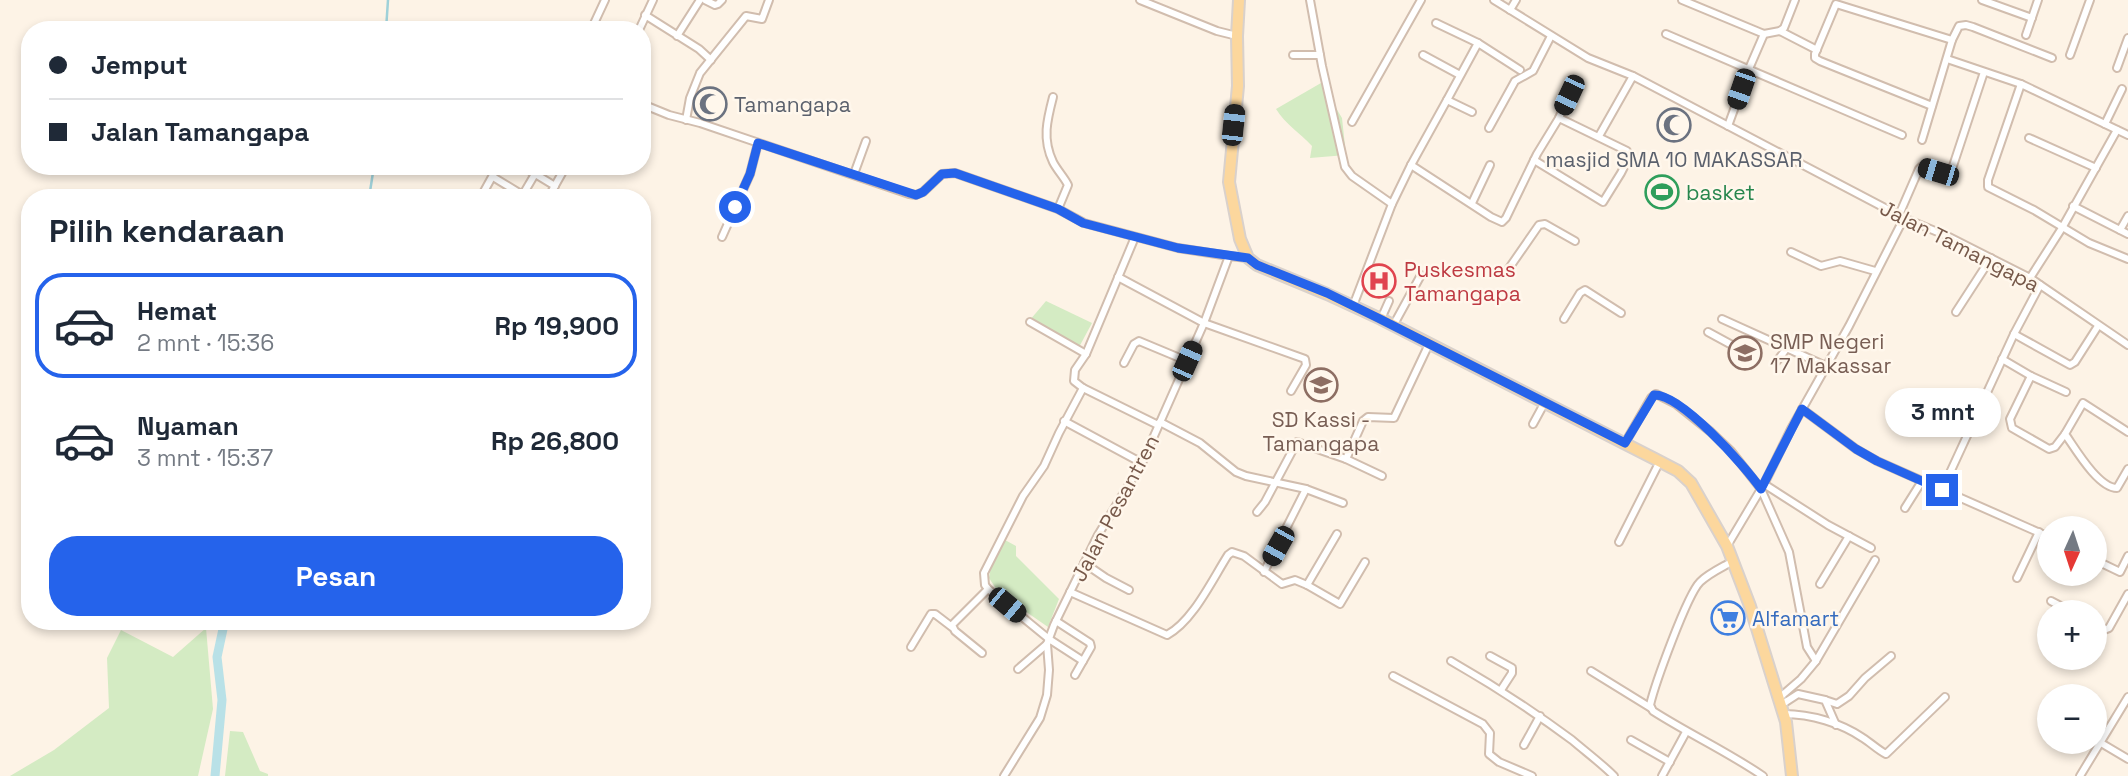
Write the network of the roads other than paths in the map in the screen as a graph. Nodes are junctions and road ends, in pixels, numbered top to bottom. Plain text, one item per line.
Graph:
1 (606, 0) edge
2 (653, 0) edge
3 (703, 0) edge
4 (722, 0) edge
5 (769, 0) edge
6 (1140, 0) edge
7 (1239, 0) edge
8 (1310, 0) edge
9 (1421, 0) edge
10 (1494, 0) edge
11 (1516, 0) edge
12 (1682, 0) edge
13 (1795, 0) edge
14 (1982, 0) edge
15 (2038, 0) edge
16 (2090, 0) edge
17 (1836, 2) edge
18 (1158, 4) edge
19 (1510, 10) junction
20 (645, 15) junction
21 (2032, 18) junction
22 (596, 21) edge
23 (643, 21) edge
24 (1436, 23) dead end
25 (1780, 31) junction
26 (1666, 34) dead end
27 (1764, 34) junction
28 (2026, 35) dead end
29 (677, 36) junction
30 (1237, 36) junction
31 (1551, 36) junction
32 (2128, 38) edge
33 (1952, 40) junction
34 (1478, 43) junction
35 (1817, 50) junction
36 (1293, 55) dead end
37 (1320, 55) junction
38 (1423, 55) dead end
39 (2070, 55) dead end
40 (2052, 58) dead end
41 (1947, 59) junction
42 (711, 60) junction
43 (2117, 68) dead end
44 (1520, 70) dead end
45 (1748, 71) junction
46 (1984, 72) junction
47 (1460, 75) junction
48 (1633, 76) junction
49 (2021, 84) junction
50 (2122, 89) dead end
51 (1569, 95) dead end
52 (1053, 97) dead end
53 (1447, 100) junction
54 (1933, 106) junction
55 (651, 107) edge
56 (1472, 112) dead end
57 (1559, 118) junction
58 (686, 120) junction
59 (1352, 122) dead end
60 (2105, 124) junction
61 (1728, 126) junction
62 (1489, 128) dead end
63 (2117, 130) junction
64 (1902, 135) dead end
65 (2128, 135) edge
66 (1600, 136) junction
67 (2029, 138) dead end
68 (1922, 140) dead end
69 (866, 141) dead end
70 (758, 143) junction
71 (1534, 160) junction
72 (1410, 164) junction
73 (1490, 165) dead end
74 (2095, 168) junction
75 (855, 174) junction
76 (537, 175) edge
77 (561, 175) edge
78 (493, 177) joint
79 (555, 186) junction
80 (486, 189) edge
81 (513, 189) edge
82 (553, 189) edge
83 (1472, 203) junction
84 (1392, 204) junction
85 (2073, 206) junction
86 (1058, 209) junction
87 (1902, 216) junction
88 (2128, 216) edge
89 (2062, 228) junction
90 (2120, 230) junction
91 (2128, 234) edge
92 (722, 237) dead end
93 (1135, 237) junction
94 (1574, 241) dead end
95 (1791, 252) dead end
96 (1229, 256) junction
97 (1248, 258) junction
98 (1991, 258) junction
99 (2128, 259) edge
100 (1875, 271) junction
101 (1505, 274) dead end
102 (1421, 275) dead end
103 (1118, 277) junction
104 (2030, 278) junction
105 (2040, 285) junction
106 (1389, 301) dead end
107 (1353, 306) junction
108 (1956, 312) dead end
109 (1621, 313) dead end
110 (1381, 319) junction
111 (1564, 319) dead end
112 (1722, 319) dead end
113 (1030, 322) dead end
114 (1204, 323) junction
115 (1394, 326) junction
116 (2098, 326) junction
117 (1708, 332) dead end
118 (2014, 334) junction
119 (1429, 344) junction
120 (2128, 345) edge
121 (1745, 346) dead end
122 (1787, 348) junction
123 (1086, 354) junction
124 (2002, 359) junction
125 (1187, 361) junction
126 (1777, 361) dead end
127 (1124, 363) dead end
128 (1826, 366) junction
129 (2031, 376) junction
130 (1083, 388) junction
131 (1291, 391) dead end
132 (2066, 392) dead end
133 (1545, 402) junction
134 (1802, 409) junction
135 (1064, 421) junction
136 (1159, 424) junction
137 (1533, 424) dead end
138 (2128, 432) edge
139 (2065, 434) junction
140 (1625, 443) junction
141 (1346, 459) junction
142 (1660, 461) junction
143 (1142, 463) junction
144 (2128, 469) edge
145 (1382, 476) dead end
146 (1276, 481) junction
147 (1922, 481) junction
148 (1763, 486) junction
149 (1306, 489) junction
150 (1942, 490) junction
151 (1343, 503) dead end
152 (1905, 508) dead end
153 (1257, 512) dead end
154 (2037, 531) edge
155 (1337, 534) dead end
156 (1849, 536) junction
157 (2037, 536) edge
158 (1619, 542) dead end
159 (1727, 545) junction
160 (1871, 548) dead end
161 (2128, 556) edge
162 (1875, 559) dead end
163 (1733, 561) junction
164 (1366, 562) dead end
165 (1084, 563) junction
166 (2107, 566) edge
167 (1264, 572) junction
168 (2120, 572) junction
169 (2128, 576) edge
170 (2017, 578) dead end
171 (1820, 584) dead end
172 (1307, 585) junction
173 (988, 589) junction
174 (1129, 590) dead end
175 (1070, 592) junction
176 (2128, 594) edge
177 (1056, 621) junction
178 (952, 627) junction
179 (2107, 629) edge
180 (1048, 642) junction
181 (911, 646) dead end
182 (982, 653) dead end
183 (1490, 656) dead end
184 (1891, 656) dead end
185 (1083, 661) junction
186 (1816, 661) junction
187 (1451, 662) dead end
188 (1018, 669) dead end
189 (1591, 671) dead end
190 (1075, 676) dead end
191 (1393, 676) dead end
192 (1501, 690) junction
193 (1945, 697) dead end
194 (2128, 697) edge
195 (1825, 700) junction
196 (1781, 706) junction
197 (1651, 708) junction
198 (2120, 710) junction
199 (2128, 714) edge
200 (1540, 716) junction
201 (1836, 725) junction
202 (1686, 732) junction
203 (2107, 733) edge
204 (1632, 740) dead end
205 (1524, 746) dead end
206 (2107, 747) edge
207 (2094, 754) edge
208 (2128, 759) edge
209 (1670, 762) junction
210 (1004, 776) edge
211 (1532, 776) edge
212 (1614, 776) edge
213 (1662, 776) edge
214 (1763, 776) edge
215 (1792, 776) edge
216 (2080, 776) edge

1 - 22 street
2 - 20 street
3 - 4 street
3 - 29 street
5 - 42 street
6 - 18 street
7 - 30 main road
8 - 37 street
9 - 59 street
10 - 19 street, Jalan Tamangapa
11 - 19 street
12 - 27 street
13 - 25 street
14 - 21 street
15 - 21 street
16 - 39 street
17 - 33 street
17 - 35 street
18 - 30 street
19 - 31 street, Jalan Tamangapa
20 - 23 street
20 - 29 street
21 - 28 street
24 - 34 street
25 - 27 street
25 - 35 street
26 - 45 street
27 - 45 street
29 - 42 street
30 - 97 main road
31 - 48 street, Jalan Tamangapa
31 - 62 street
32 - 43 street
33 - 40 street
33 - 41 street
34 - 44 street
34 - 47 street
35 - 54 street
36 - 37 street
37 - 84 street
38 - 47 street
41 - 46 street
41 - 54 street
42 - 58 street
45 - 61 street
45 - 64 street
46 - 49 street
46 - 87 street
47 - 53 street
48 - 61 street, Jalan Tamangapa
48 - 66 street
49 - 60 street
49 - 89 street
50 - 60 street
51 - 57 street
52 - 86 street
53 - 56 street
53 - 72 street
54 - 68 street
55 - 58 street
57 - 66 street
57 - 71 street
58 - 70 street
60 - 63 street
61 - 87 street, Jalan Tamangapa
63 - 65 street
63 - 74 street
66 - 71 street
67 - 74 street
69 - 75 street
70 - 75 street
70 - 92 street
71 - 83 street
72 - 83 street
72 - 84 street
73 - 83 street
74 - 85 street
75 - 86 street
76 - 79 street
77 - 79 street
78 - 80 street
78 - 81 street
79 - 82 street
84 - 107 street
85 - 89 street
85 - 90 street
86 - 93 street
87 - 98 street, Jalan Tamangapa
87 - 100 street
88 - 90 street
89 - 99 street
89 - 104 street
90 - 91 street
93 - 96 street
93 - 103 street
94 - 101 street
95 - 100 street
96 - 97 street
96 - 114 street, Jalan Pesantren
97 - 107 main road
98 - 104 street, Jalan Tamangapa
98 - 108 street
100 - 128 street
102 - 115 street
103 - 114 street
103 - 123 street
104 - 105 street, Jalan Tamangapa
105 - 116 street, Jalan Tamangapa
105 - 118 street
106 - 110 street
107 - 110 main road
109 - 111 street
110 - 115 main road
112 - 122 street
113 - 123 street
114 - 125 street, Jalan Pesantren
114 - 131 street
115 - 119 main road
116 - 118 street
116 - 120 street, Jalan Tamangapa
117 - 121 street
118 - 124 street
119 - 133 main road
119 - 141 street
122 - 126 street
122 - 128 street
123 - 130 street
124 - 129 street
124 - 150 street
125 - 127 street
125 - 136 street, Jalan Pesantren
128 - 134 street
129 - 132 street
129 - 139 street
130 - 135 street
130 - 136 street
133 - 137 street
133 - 140 main road
134 - 147 street
134 - 148 street
135 - 143 street
135 - 173 street
136 - 143 street, Jalan Pesantren
136 - 146 street
138 - 139 street
139 - 144 street
140 - 142 main road
140 - 148 street
141 - 145 street
141 - 146 street
142 - 158 street
142 - 159 main road
143 - 165 street, Jalan Pesantren
146 - 149 street
146 - 153 street
147 - 150 street
147 - 152 street
148 - 156 street
148 - 159 street
148 - 186 street
149 - 151 street
149 - 167 street
150 - 154 street
155 - 172 street
156 - 160 street
156 - 171 street
157 - 170 street
159 - 163 main road
161 - 168 street
162 - 186 street
163 - 196 main road
163 - 197 street
164 - 172 street
165 - 174 street
165 - 175 street, Jalan Pesantren
166 - 168 street
167 - 172 street
167 - 175 street
168 - 169 street
173 - 178 street
173 - 180 street
175 - 177 street, Jalan Pesantren
176 - 179 street
177 - 180 street, Jalan Pesantren
177 - 185 street
178 - 181 street
178 - 182 street
180 - 185 street
180 - 188 street
180 - 210 street, Jalan Pesantren
183 - 192 street
184 - 195 street
185 - 190 street
186 - 196 street
187 - 192 street
189 - 197 street
191 - 211 street
192 - 200 street
193 - 201 street
194 - 198 street
195 - 196 street
195 - 201 street
196 - 201 street
196 - 215 main road
197 - 202 street
198 - 199 street
198 - 203 street
200 - 205 street
200 - 212 street
202 - 209 street
202 - 214 street
204 - 209 street
206 - 208 street
207 - 216 street
209 - 213 street

